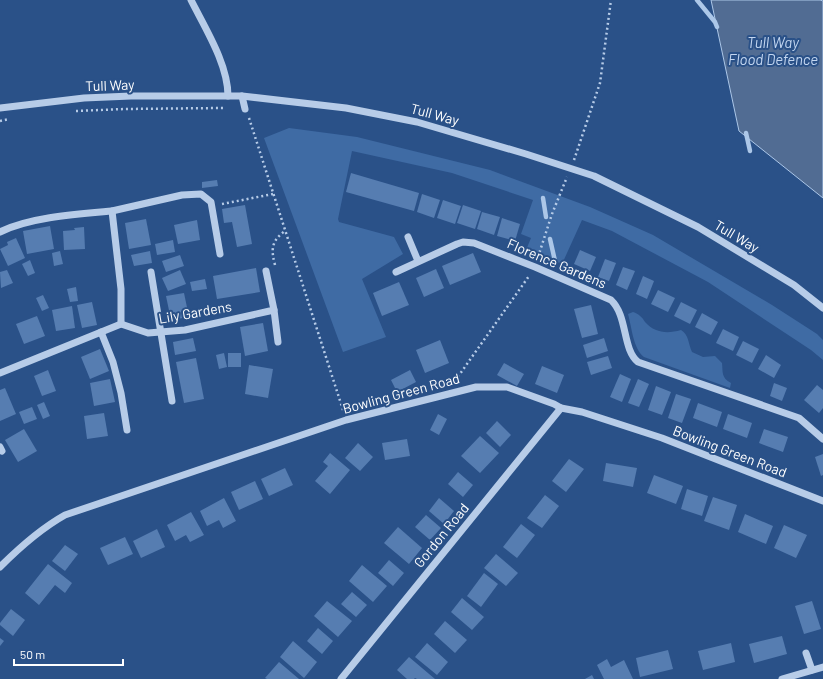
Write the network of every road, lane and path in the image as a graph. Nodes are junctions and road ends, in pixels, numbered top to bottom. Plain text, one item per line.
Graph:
1 (191, 0) edge
2 (612, 0) edge
3 (228, 96) junction
4 (242, 96) junction
5 (0, 108) edge
6 (224, 108) dead end
7 (245, 109) joint
8 (73, 111) dead end
9 (15, 118) dead end
10 (0, 121) edge
11 (571, 168) junction
12 (273, 194) dead end
13 (212, 206) junction
14 (112, 211) junction
15 (285, 231) junction
16 (0, 232) edge
17 (408, 237) dead end
18 (220, 254) dead end
19 (418, 261) junction
20 (535, 267) junction
21 (152, 272) dead end
22 (396, 272) dead end
23 (266, 274) joint
24 (823, 308) edge
25 (274, 310) junction
26 (121, 324) junction
27 (162, 332) junction
28 (98, 333) junction
29 (278, 342) dead end
30 (0, 373) edge
31 (445, 395) junction
32 (172, 401) dead end
33 (561, 408) junction
34 (346, 420) junction
35 (127, 430) dead end
36 (823, 439) edge
37 (823, 501) edge
38 (0, 567) edge
39 (806, 652) dead end
40 (823, 667) edge
41 (812, 670) junction
42 (341, 679) edge
43 (782, 679) edge

1 - 3 street
2 - 11 path
3 - 4 street, Tull Way
3 - 5 street, Tull Way
4 - 7 street
4 - 11 street, Tull Way
6 - 8 path
7 - 15 path
9 - 10 path
11 - 20 path
11 - 24 street, Tull Way
12 - 13 path
13 - 14 street
13 - 18 street
14 - 16 street
14 - 26 street
15 - 23 path
15 - 34 path
17 - 19 street
19 - 20 street, Florence Gardens
19 - 22 street, Florence Gardens
20 - 31 path
20 - 36 street, Florence Gardens
21 - 27 street
23 - 25 street
25 - 27 street, Lily Gardens
25 - 29 street
26 - 27 street, Lily Gardens
26 - 28 street
27 - 32 street
28 - 30 street
28 - 35 street
31 - 33 street, Bowling Green Road
31 - 34 street, Bowling Green Road
33 - 37 street, Bowling Green Road
33 - 42 street, Gordon Road
34 - 38 street, Bowling Green Road
39 - 41 street
40 - 41 street
41 - 43 street

